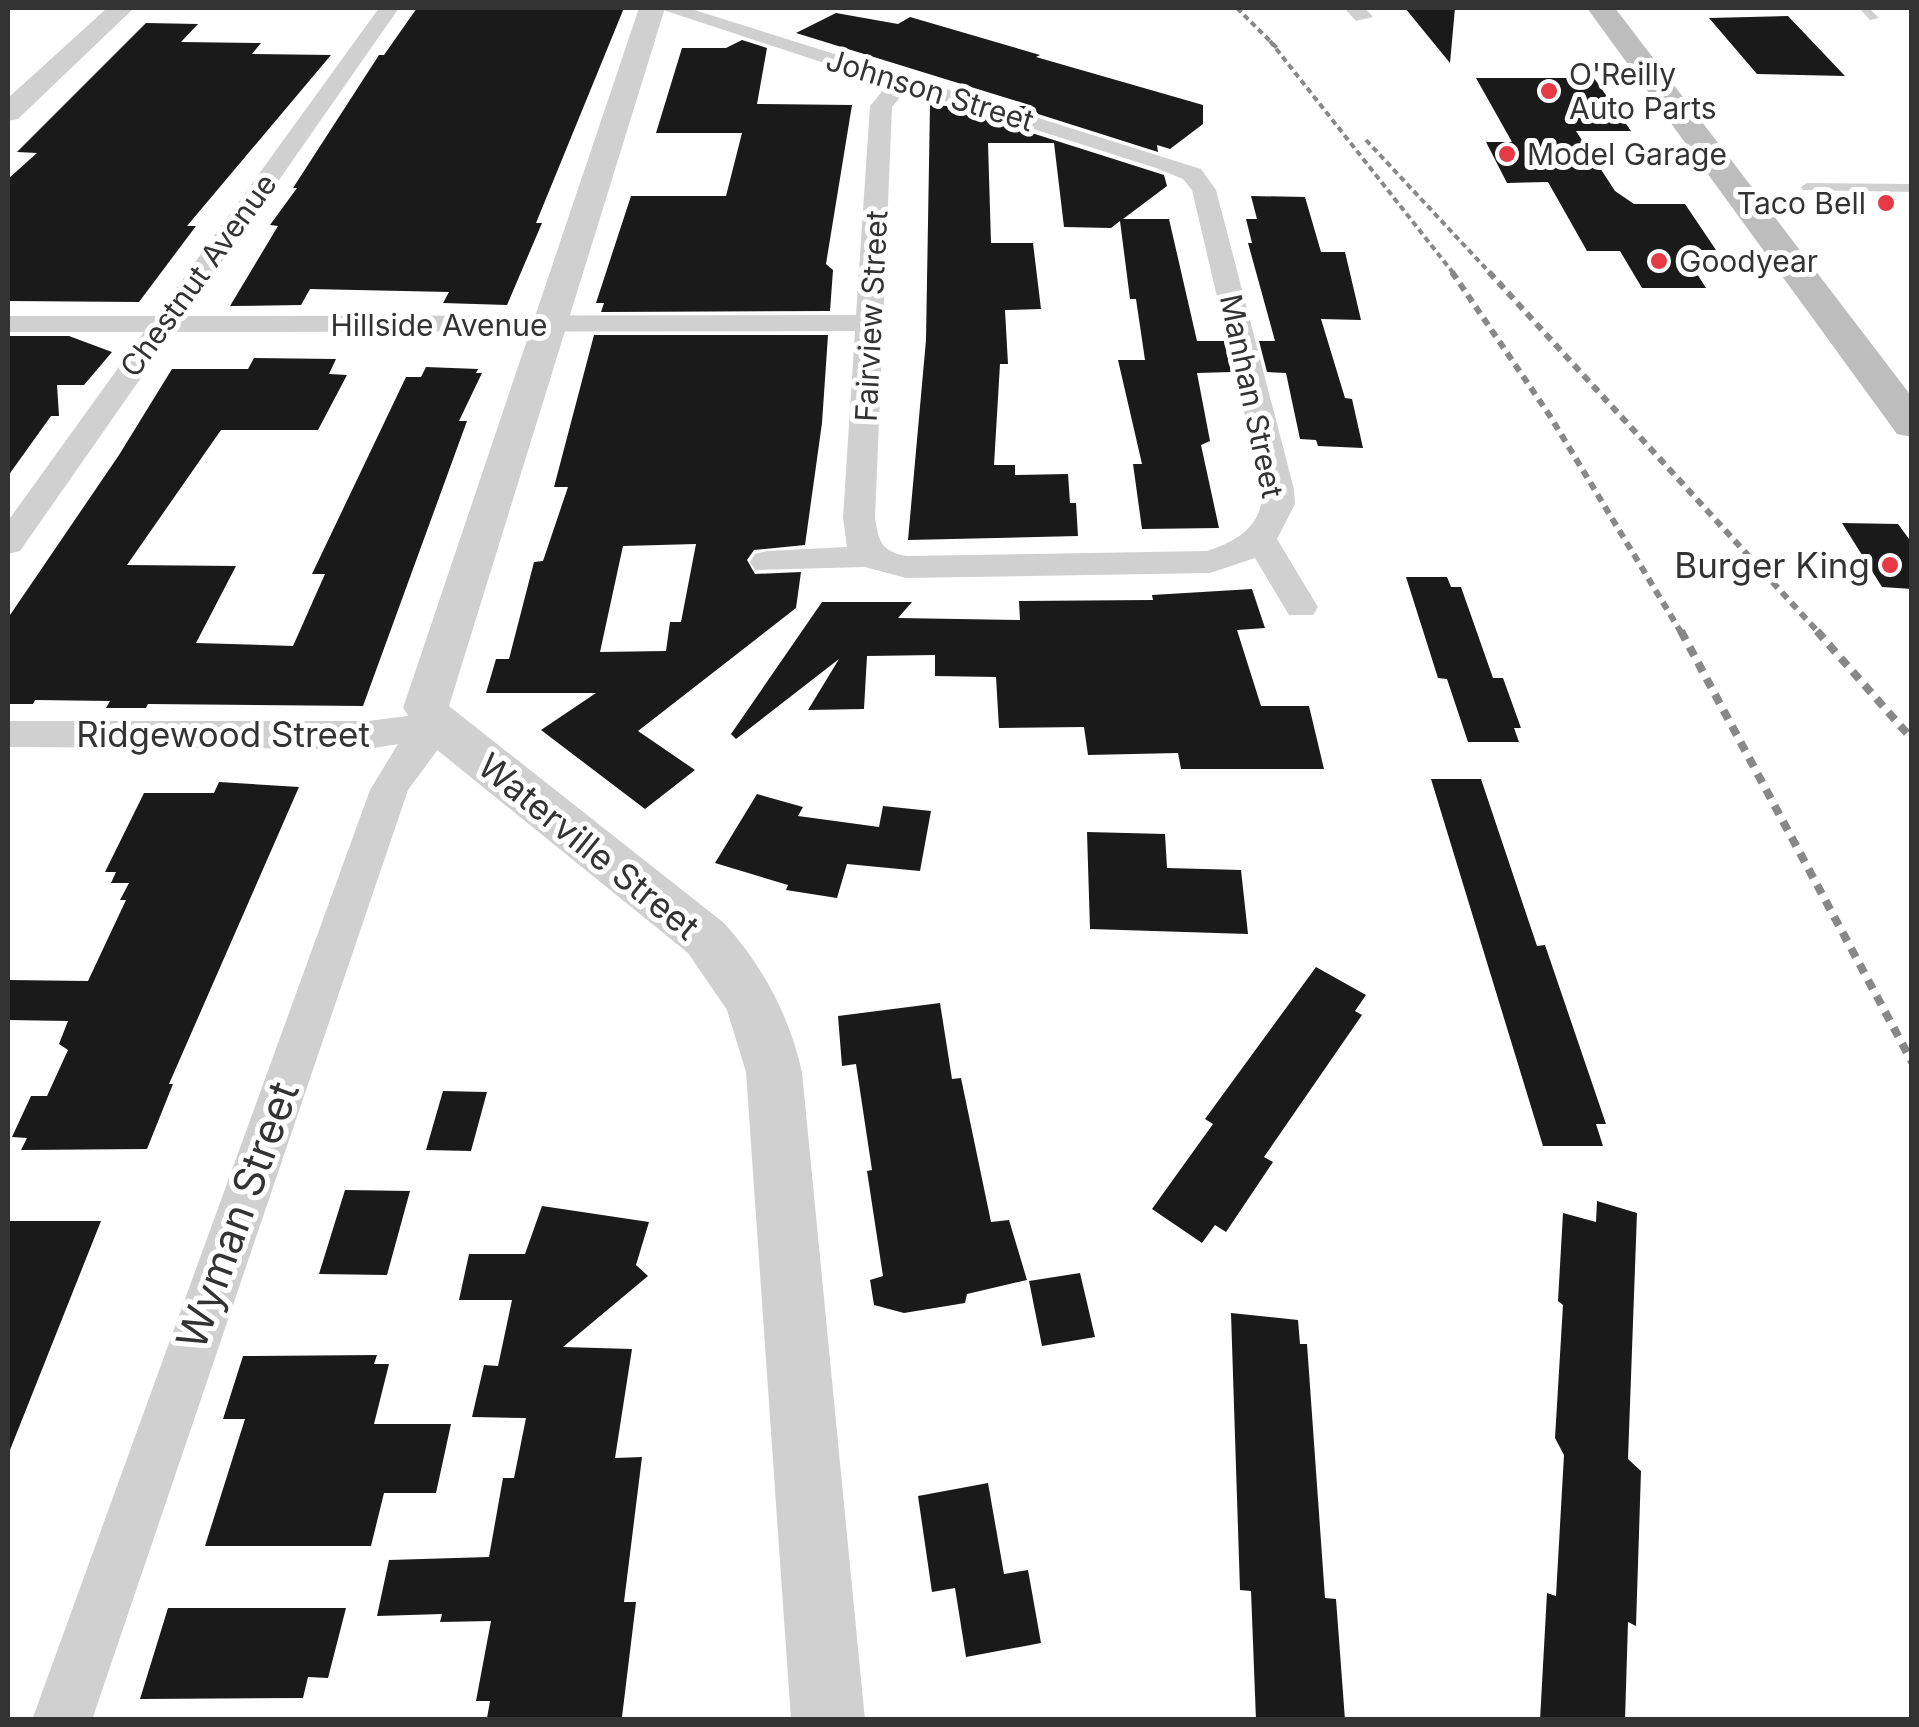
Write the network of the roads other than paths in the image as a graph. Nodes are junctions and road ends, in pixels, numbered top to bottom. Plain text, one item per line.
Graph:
1 (122, 8) edge
2 (390, 8) edge
3 (652, 8) edge
4 (667, 8) edge
5 (1602, 8) edge
6 (1864, 8) edge
7 (1874, 18) dead end
8 (902, 81) junction
9 (8, 113) edge
10 (1192, 174) joint
11 (1807, 188) dead end
12 (1912, 188) edge
13 (872, 322) junction
14 (8, 324) edge
15 (547, 324) junction
16 (162, 326) junction
17 (1912, 425) edge
18 (1260, 538) junction
19 (8, 544) edge
20 (870, 556) junction
21 (767, 562) dead end
22 (1301, 607) dead end
23 (438, 725) junction
24 (8, 734) edge
25 (62, 1720) edge
26 (828, 1720) edge

1 - 9 street
2 - 16 street, Chestnut Avenue
3 - 15 street
4 - 8 street, Johnson Street
5 - 17 main road
6 - 7 lane
8 - 10 street, Johnson Street
8 - 13 street, Fairview Street
10 - 18 street, Manhan Street
11 - 12 lane
13 - 15 street, Hillside Avenue
13 - 20 street, Fairview Street
14 - 16 street, Hillside Avenue
15 - 16 street, Hillside Avenue
15 - 23 street
16 - 19 street, Chestnut Avenue
18 - 20 street
18 - 22 street, Manhan Street
20 - 21 street
23 - 24 street, Ridgewood Street
23 - 25 street, Wyman Street
23 - 26 street, Waterville Street

